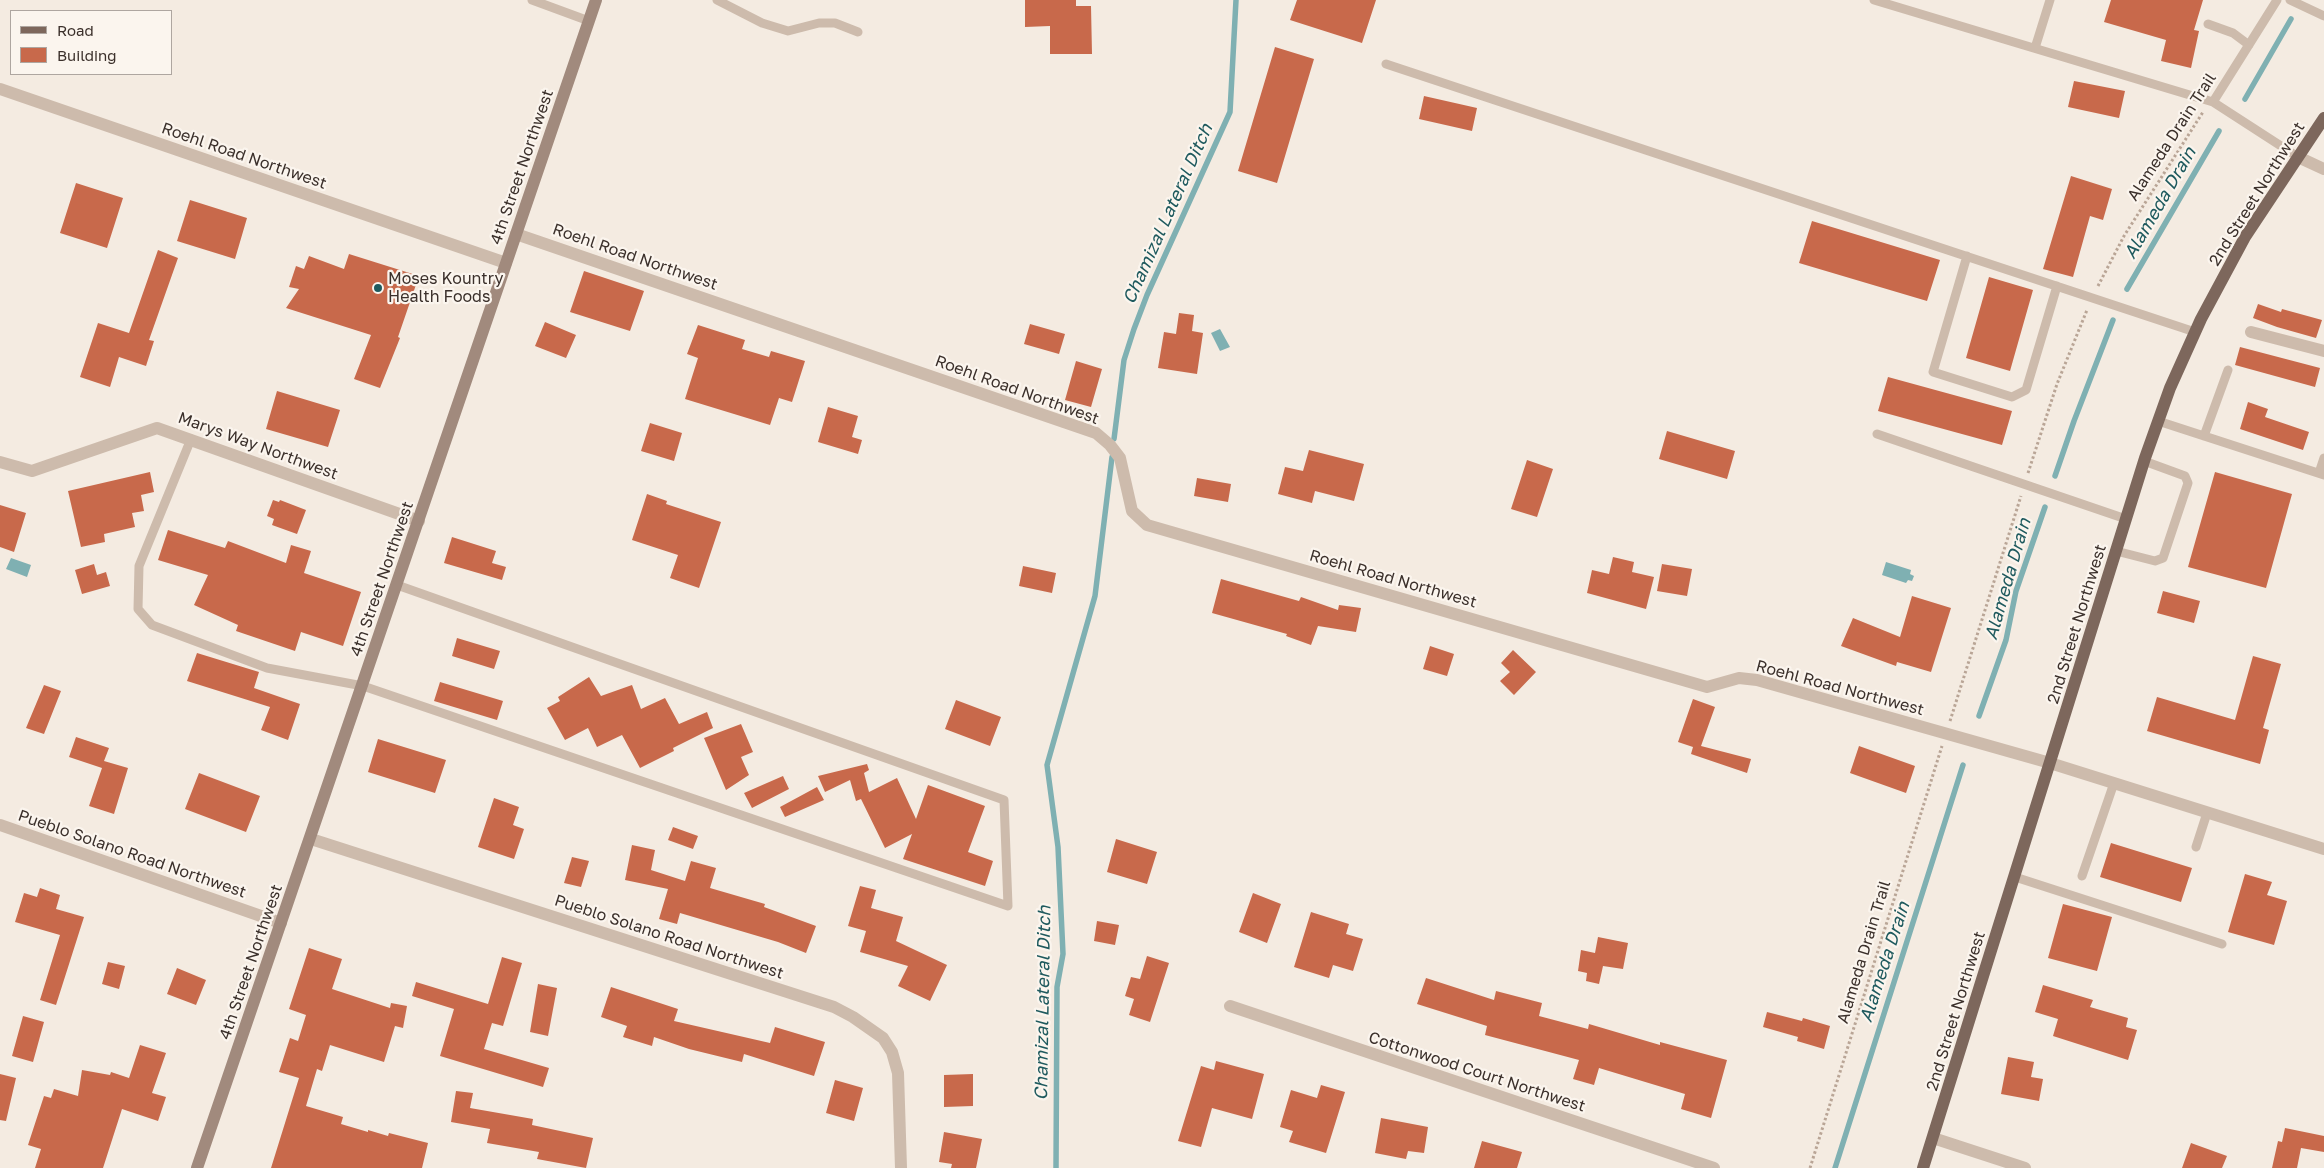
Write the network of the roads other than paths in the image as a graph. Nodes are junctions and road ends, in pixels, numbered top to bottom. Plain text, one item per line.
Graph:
1 (532, 0) edge
2 (596, 0) edge
3 (717, 0) edge
4 (1874, 0) edge
5 (2050, 0) edge
6 (2277, 0) edge
7 (2290, 0) edge
8 (2324, 16) edge
9 (589, 21) junction
10 (2208, 24) dead end
11 (858, 32) dead end
12 (2249, 45) junction
13 (2035, 48) junction
14 (1386, 64) dead end
15 (0, 89) edge
16 (2212, 101) junction
17 (2324, 118) edge
18 (2298, 157) junction
19 (2324, 169) edge
20 (516, 234) junction
21 (1967, 256) junction
22 (506, 263) junction
23 (2057, 286) junction
24 (2195, 332) junction
25 (2251, 332) dead end
26 (2324, 351) edge
27 (2228, 370) dead end
28 (2158, 422) junction
29 (1877, 434) dead end
30 (2204, 436) junction
31 (191, 439) junction
32 (2324, 458) edge
33 (2144, 461) junction
34 (0, 462) edge
35 (2322, 474) edge
36 (2126, 518) junction
37 (419, 520) junction
38 (2116, 551) junction
39 (397, 585) junction
40 (363, 686) junction
41 (2050, 763) junction
42 (2114, 783) junction
43 (2207, 813) junction
44 (0, 825) edge
45 (311, 839) junction
46 (2196, 847) dead end
47 (2324, 849) edge
48 (2015, 876) junction
49 (2082, 876) dead end
50 (281, 923) junction
51 (2222, 944) dead end
52 (1230, 1006) dead end
53 (1932, 1138) junction
54 (197, 1168) edge
55 (901, 1168) edge
56 (1714, 1168) edge
57 (1923, 1168) edge
58 (2025, 1168) edge

1 - 9 lane
2 - 9 main road, 4th Street Northwest
3 - 11 lane
4 - 13 lane
5 - 13 lane
6 - 12 lane
7 - 8 lane
9 - 20 main road, 4th Street Northwest
10 - 12 lane
12 - 16 lane
13 - 16 lane
14 - 21 lane
15 - 22 street, Roehl Road Northwest
16 - 18 lane
17 - 18 main road, 2nd Street Northwest
18 - 19 street
18 - 24 main road, 2nd Street Northwest
20 - 22 main road, 4th Street Northwest
20 - 41 street, Roehl Road Northwest
21 - 23 lane
21 - 23 lane
22 - 37 main road, 4th Street Northwest
23 - 24 lane
24 - 28 main road, 2nd Street Northwest
25 - 26 street
27 - 30 lane
28 - 30 lane
28 - 33 main road, 2nd Street Northwest
29 - 36 lane
30 - 35 lane
31 - 34 street, Marys Way Northwest
31 - 37 street, Marys Way Northwest
31 - 40 lane
32 - 35 lane
33 - 36 main road, 2nd Street Northwest
33 - 38 lane
36 - 38 main road, 2nd Street Northwest
37 - 39 main road, 4th Street Northwest
38 - 41 main road, 2nd Street Northwest
39 - 40 main road, 4th Street Northwest
39 - 40 lane
40 - 45 main road, 4th Street Northwest
41 - 42 street, Roehl Road Northwest
41 - 48 main road, 2nd Street Northwest
42 - 43 street, Roehl Road Northwest
42 - 49 lane
43 - 46 lane
43 - 47 street, Roehl Road Northwest
44 - 50 street, Pueblo Solano Road Northwest
45 - 50 main road, 4th Street Northwest
45 - 55 street, Pueblo Solano Road Northwest
48 - 51 lane
48 - 53 main road, 2nd Street Northwest
50 - 54 main road, 4th Street Northwest
52 - 56 street, Cottonwood Court Northwest
53 - 57 main road, 2nd Street Northwest
53 - 58 street

